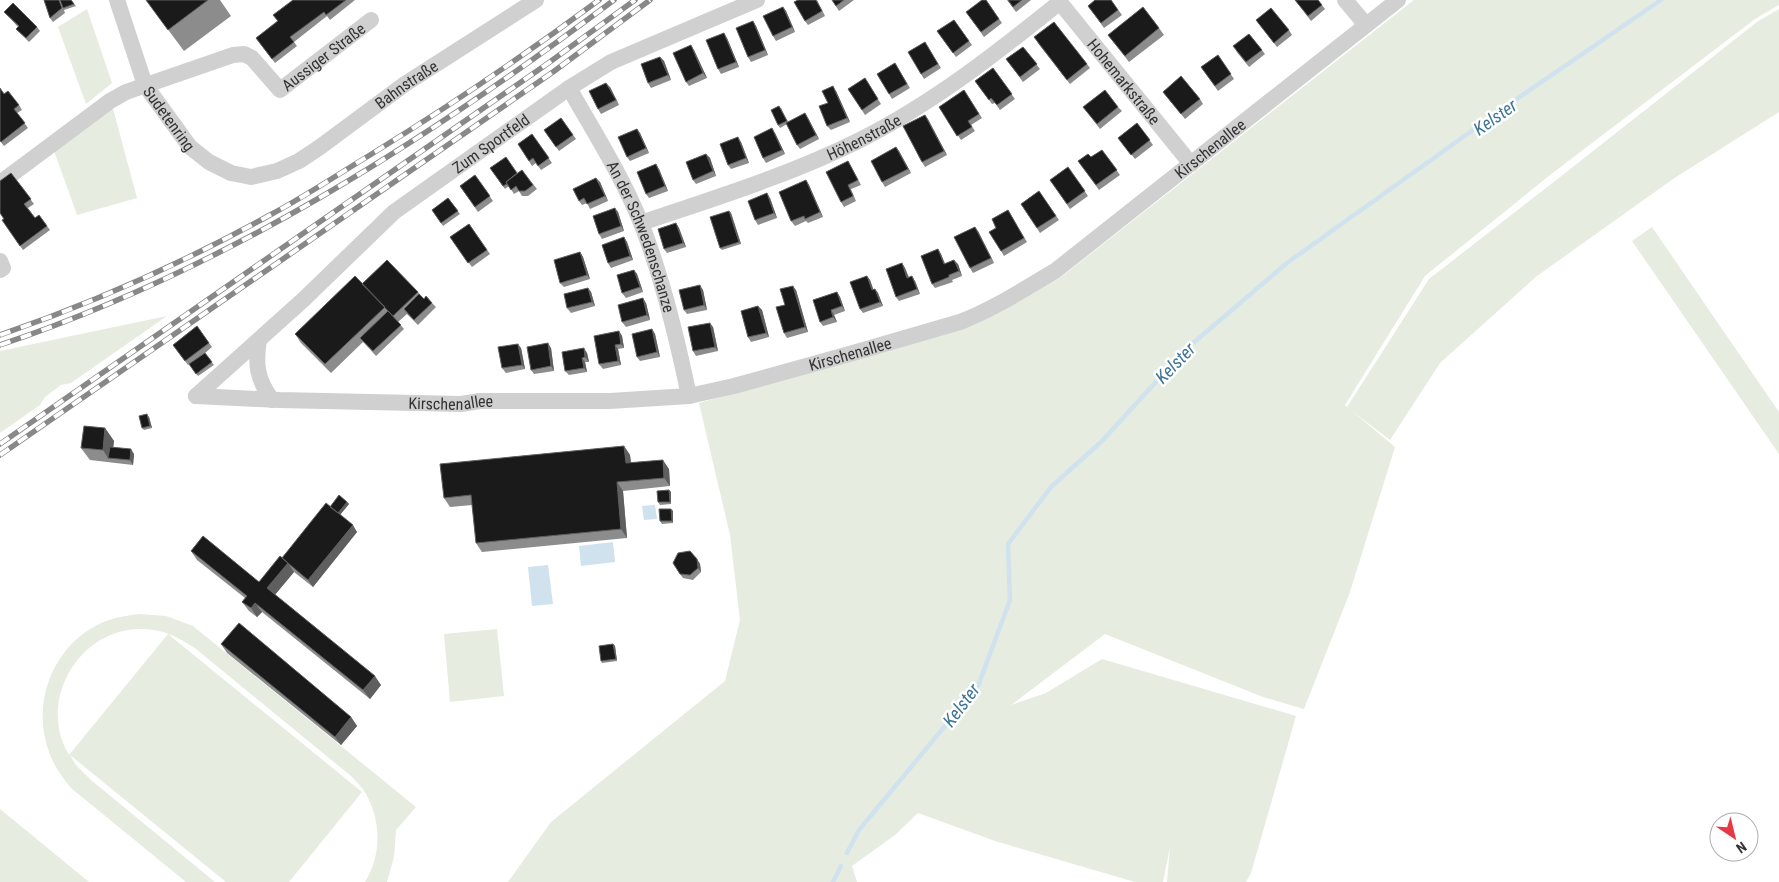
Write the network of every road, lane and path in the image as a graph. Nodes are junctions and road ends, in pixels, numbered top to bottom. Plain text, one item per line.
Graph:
1 (116, 0) edge
2 (536, 0) edge
3 (757, 0) edge
4 (1346, 0) edge
5 (1398, 0) edge
6 (1059, 1) edge
7 (371, 20) dead end
8 (1366, 25) junction
9 (145, 86) junction
10 (569, 88) junction
11 (1190, 164) junction
12 (277, 171) joint
13 (0, 183) edge
14 (640, 223) junction
15 (0, 261) edge
16 (0, 270) edge
17 (259, 340) junction
18 (196, 396) joint
19 (689, 396) junction
20 (272, 400) junction

1 - 9 street, Sudetenring
2 - 12 street, Bahnstraße
3 - 10 street, Zum Sportfeld
4 - 8 street
5 - 8 street, Kirschenallee
6 - 11 street, Hohemarkstraße
6 - 14 street, Höhenstraße
7 - 9 street, Aussiger Straße
8 - 11 street, Kirschenallee
9 - 12 street, Sudetenring
9 - 13 street
10 - 14 street, An der Schwedenschanze
10 - 17 street, Zum Sportfeld
11 - 19 street, Kirschenallee
14 - 19 street, An der Schwedenschanze
15 - 16 street
17 - 18 street, Zum Sportfeld
17 - 20 street
18 - 20 street, Kirschenallee
19 - 20 street, Kirschenallee

